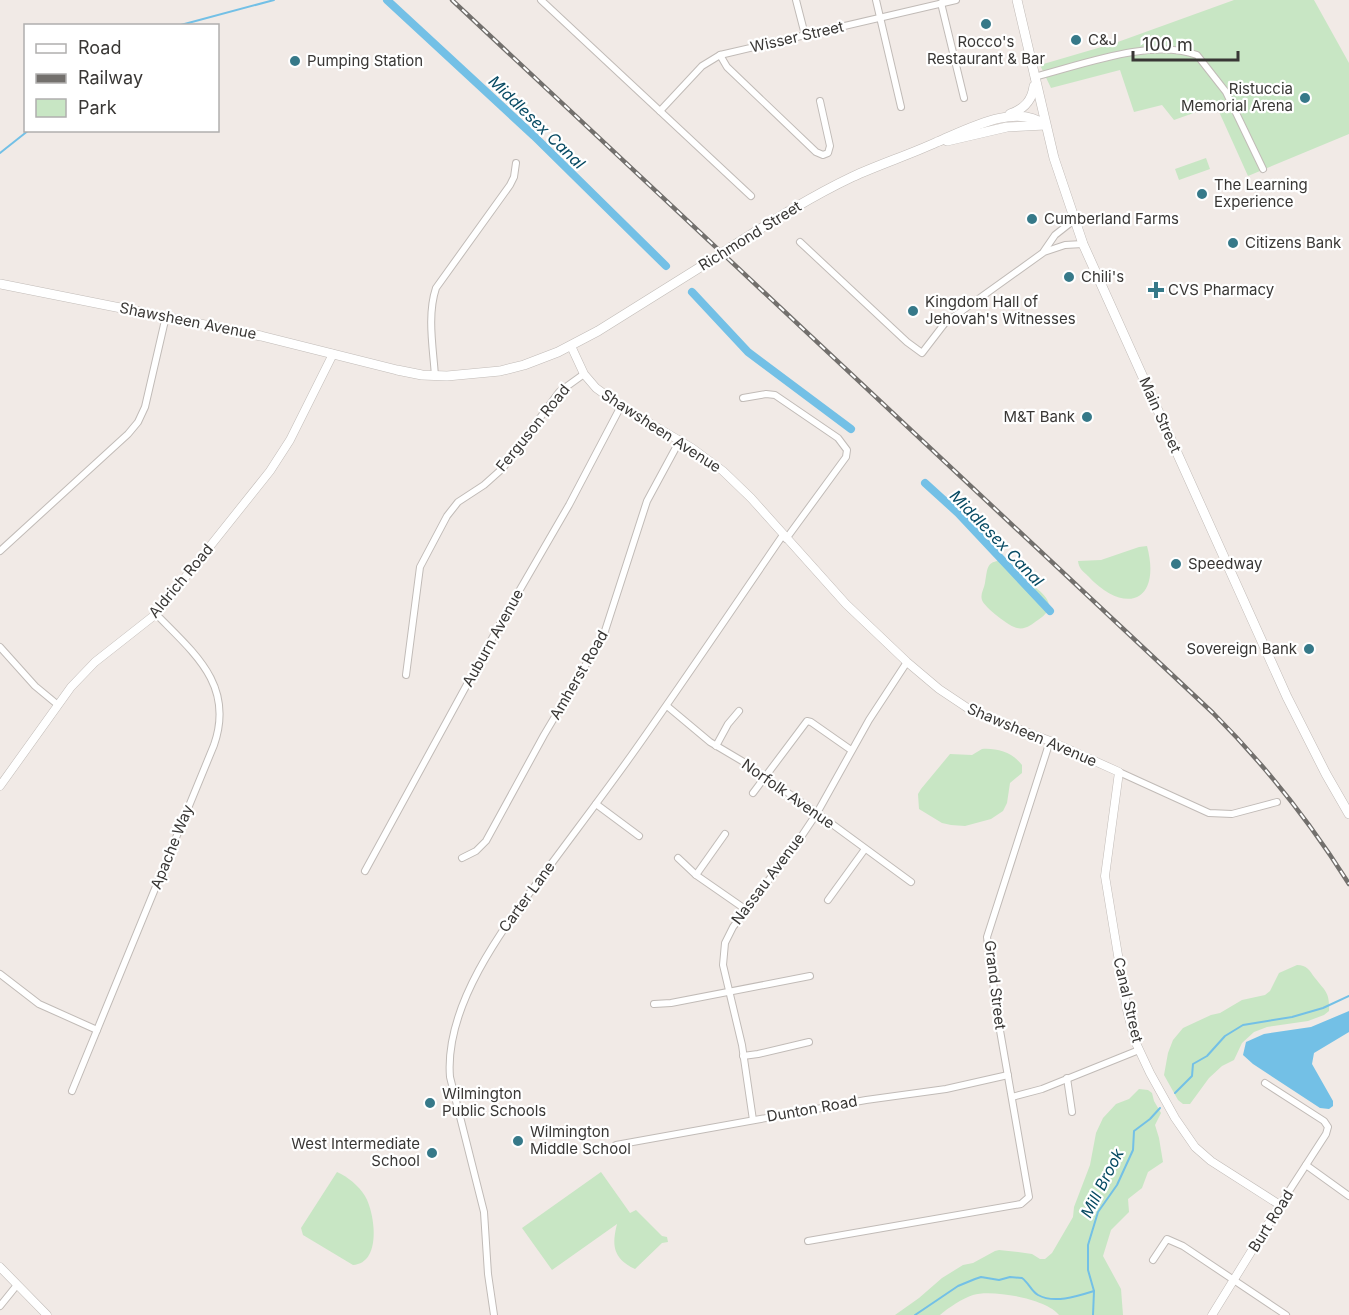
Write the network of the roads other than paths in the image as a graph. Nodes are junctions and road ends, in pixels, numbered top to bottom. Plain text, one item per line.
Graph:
1 (542, 0) edge
2 (796, 0) edge
3 (876, 0) edge
4 (956, 0) edge
5 (1017, 0) edge
6 (941, 3) junction
7 (880, 18) junction
8 (805, 35) junction
9 (720, 55) junction
10 (1034, 77) junction
11 (964, 98) dead end
12 (820, 100) dead end
13 (901, 107) dead end
14 (660, 111) junction
15 (1001, 118) junction
16 (1046, 125) junction
17 (938, 142) junction
18 (516, 163) dead end
19 (1263, 169) dead end
20 (751, 196) dead end
21 (1074, 220) junction
22 (800, 242) dead end
23 (1083, 244) junction
24 (1044, 252) junction
25 (0, 284) edge
26 (166, 316) junction
27 (571, 346) junction
28 (333, 354) junction
29 (584, 374) junction
30 (435, 376) junction
31 (743, 398) dead end
32 (621, 406) junction
33 (680, 440) junction
34 (785, 537) junction
35 (0, 551) edge
36 (156, 614) junction
37 (0, 647) edge
38 (907, 662) junction
39 (406, 675) dead end
40 (58, 705) junction
41 (667, 706) junction
42 (739, 711) dead end
43 (1050, 741) junction
44 (716, 746) junction
45 (851, 750) junction
46 (1119, 772) junction
47 (765, 777) junction
48 (0, 786) edge
49 (753, 793) dead end
50 (1277, 802) dead end
51 (596, 804) junction
52 (817, 813) junction
53 (1349, 814) edge
54 (725, 834) dead end
55 (639, 836) dead end
56 (865, 849) junction
57 (462, 858) dead end
58 (678, 858) dead end
59 (365, 871) dead end
60 (696, 875) junction
61 (910, 882) dead end
62 (828, 900) dead end
63 (745, 909) junction
64 (0, 974) edge
65 (810, 976) dead end
66 (729, 992) junction
67 (654, 1004) dead end
68 (97, 1030) junction
69 (809, 1042) dead end
70 (1139, 1050) junction
71 (743, 1056) junction
72 (1008, 1075) junction
73 (1067, 1078) junction
74 (1265, 1083) dead end
75 (72, 1091) dead end
76 (1012, 1097) junction
77 (1072, 1112) dead end
78 (753, 1120) junction
79 (616, 1145) dead end
80 (1306, 1165) junction
81 (1349, 1196) edge
82 (1280, 1205) junction
83 (808, 1241) dead end
84 (1153, 1260) dead end
85 (0, 1267) edge
86 (1235, 1280) junction
87 (17, 1285) junction
88 (0, 1306) edge
89 (47, 1315) edge
90 (494, 1315) edge
91 (1212, 1315) edge
92 (1286, 1315) edge

1 - 14 street
2 - 8 street
3 - 7 street
4 - 6 street, Wisser Street
5 - 10 main road, Main Street
6 - 7 street, Wisser Street
6 - 11 street
7 - 8 street, Wisser Street
7 - 13 street
8 - 9 street, Wisser Street
9 - 12 street
9 - 14 street, Wisser Street
10 - 15 main road
10 - 16 main road, Main Street
10 - 19 street
14 - 20 street
15 - 16 main road, Richmond Street
15 - 17 main road, Richmond Street
16 - 17 main road, Richmond Street
16 - 21 main road, Main Street
17 - 27 main road, Richmond Street, bridge
18 - 30 street
21 - 23 main road, Main Street
21 - 24 street
22 - 24 street
23 - 24 street
23 - 53 main road, Main Street
25 - 26 main road, Shawsheen Avenue
26 - 28 main road, Shawsheen Avenue
26 - 35 street
27 - 29 street, Shawsheen Avenue
27 - 30 main road, Shawsheen Avenue
28 - 30 main road, Shawsheen Avenue
28 - 36 street, Aldrich Road
29 - 32 street, Shawsheen Avenue
29 - 39 street, Ferguson Road
31 - 34 street, Carter Lane
32 - 33 street, Shawsheen Avenue
32 - 59 street, Auburn Avenue
33 - 34 street, Shawsheen Avenue
33 - 57 street, Amherst Road
34 - 38 street, Shawsheen Avenue
34 - 41 street, Carter Lane
36 - 40 street, Aldrich Road
36 - 68 street, Apache Way
37 - 40 street
38 - 43 street, Shawsheen Avenue
38 - 45 street, Nassau Avenue
40 - 48 street, Aldrich Road
41 - 44 street, Norfolk Avenue
41 - 51 street, Carter Lane
42 - 44 street
43 - 46 street, Shawsheen Avenue
43 - 72 street, Grand Street
44 - 47 street, Norfolk Avenue
45 - 47 street
45 - 52 street, Nassau Avenue
46 - 50 street, Shawsheen Avenue
46 - 70 street, Canal Street
47 - 49 street
47 - 52 street, Norfolk Avenue
51 - 55 street
51 - 90 street, Carter Lane
52 - 56 street, Norfolk Avenue
52 - 63 street, Nassau Avenue
54 - 60 street
56 - 61 street, Norfolk Avenue
56 - 62 street
58 - 60 street
60 - 63 street
63 - 66 street, Nassau Avenue
64 - 68 street
65 - 66 street
66 - 67 street
66 - 71 street, Nassau Avenue
68 - 75 street, Apache Way
69 - 71 street
70 - 73 street
70 - 82 street, Canal Street
71 - 78 street, Nassau Avenue
72 - 76 street, Grand Street
72 - 78 street, Dunton Road
73 - 76 street
73 - 77 street
74 - 80 street, Burt Road
76 - 83 street, Grand Street
78 - 79 street, Dunton Road
80 - 81 street
80 - 82 street, Burt Road
82 - 86 street, Burt Road
84 - 86 street
85 - 87 street
86 - 91 street, Burt Road
86 - 92 street
87 - 88 street
87 - 89 street

